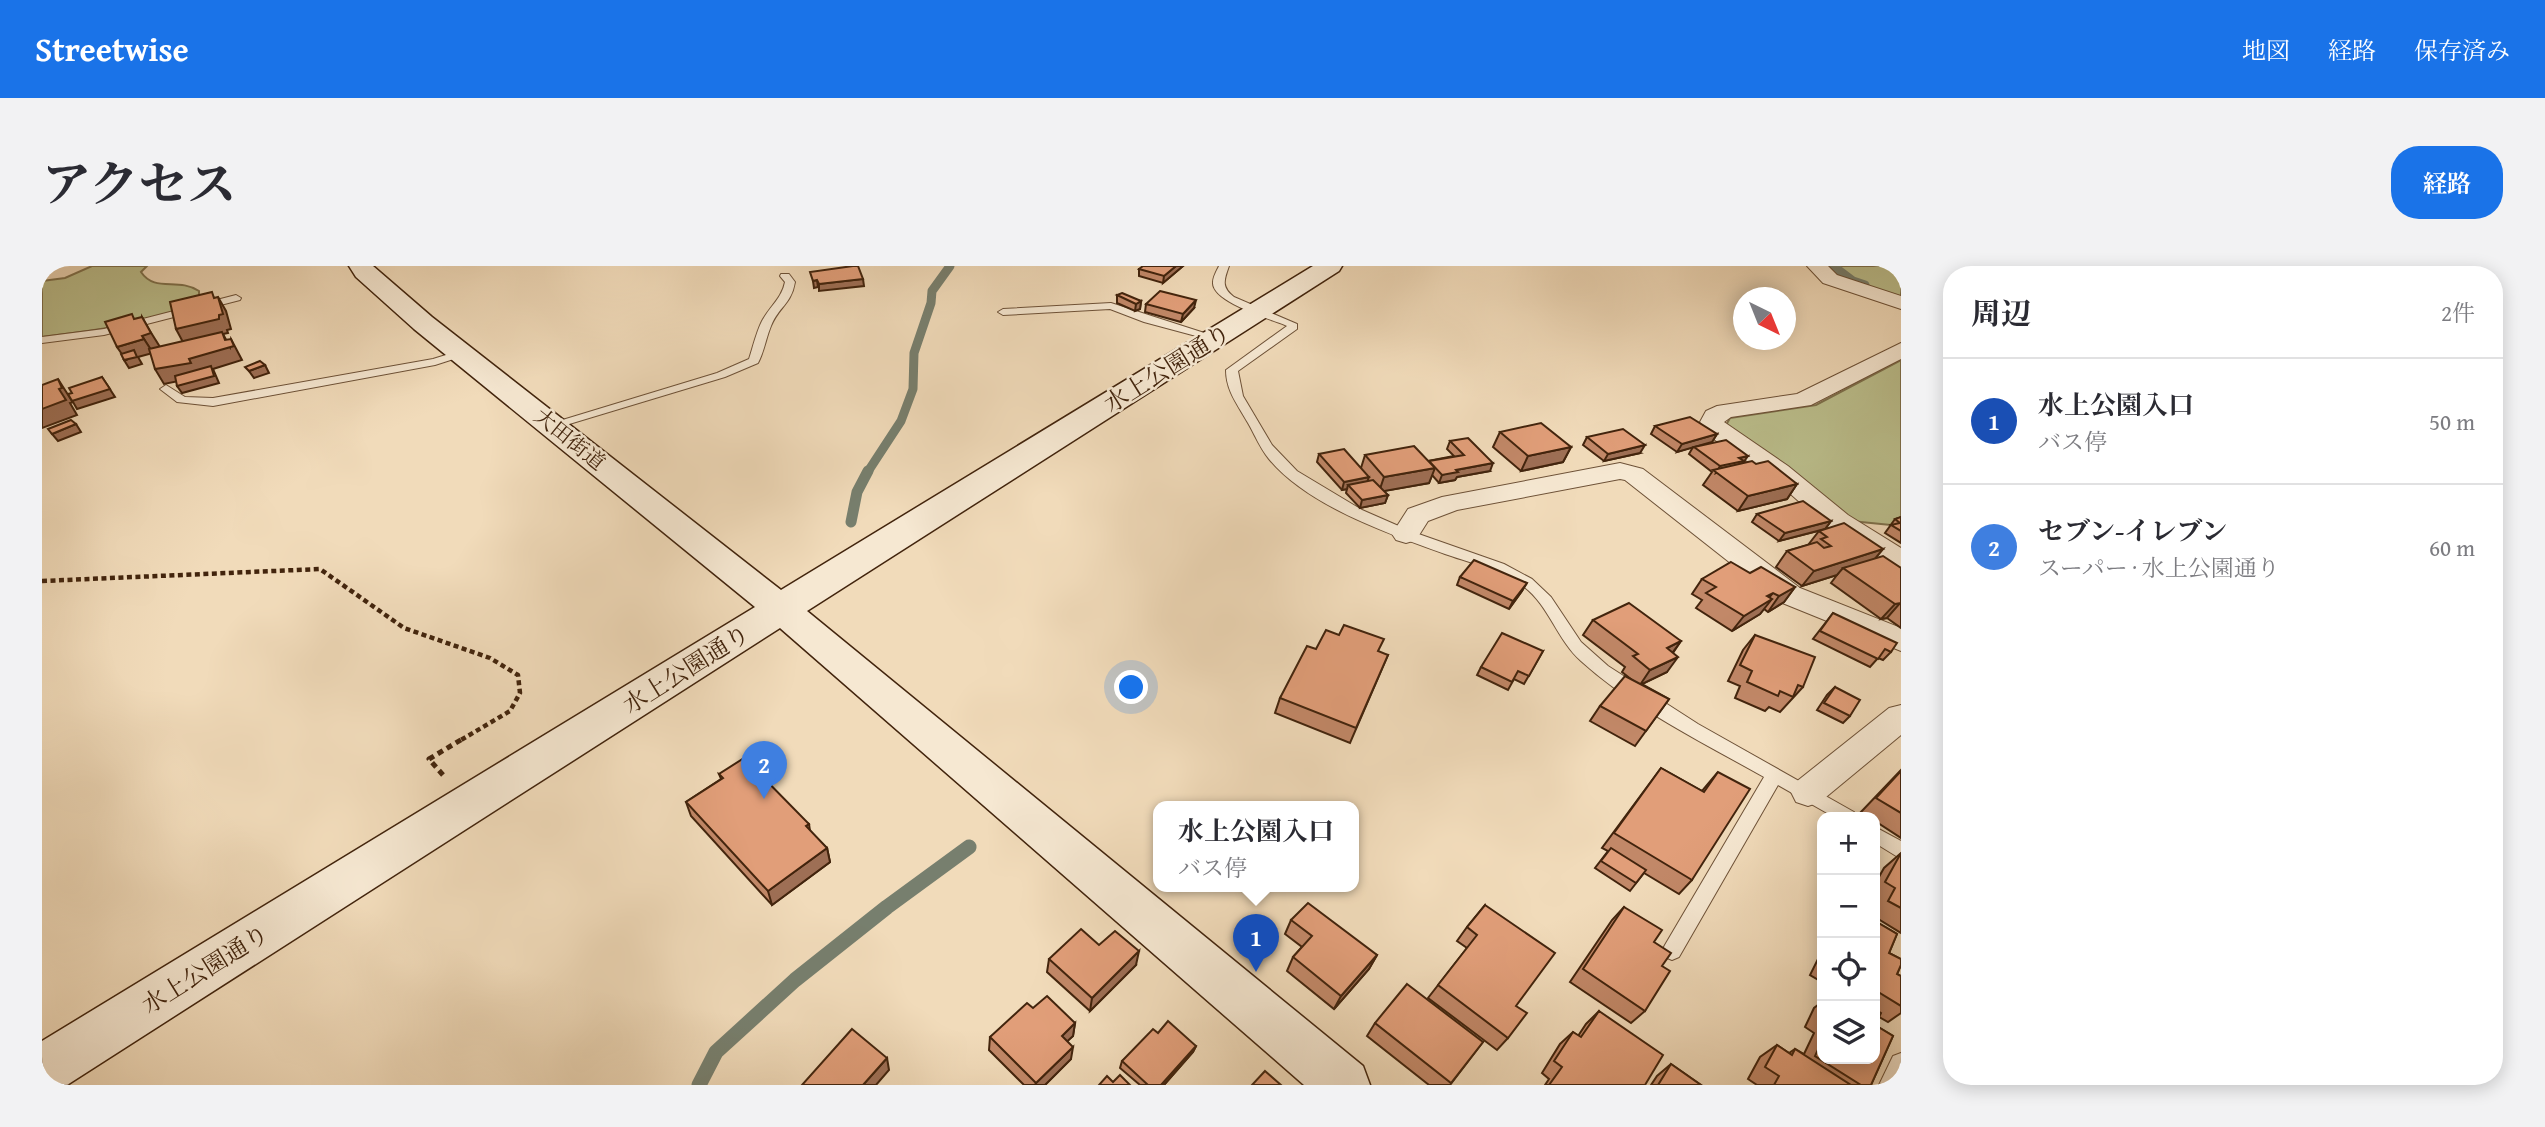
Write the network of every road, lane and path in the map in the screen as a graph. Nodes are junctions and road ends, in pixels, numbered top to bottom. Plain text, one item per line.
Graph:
1 (361, 266) edge
2 (1224, 266) edge
3 (1329, 266) edge
4 (1817, 266) edge
5 (785, 276) dead end
6 (236, 298) dead end
7 (1901, 303) edge
8 (1258, 311) junction
9 (1003, 312) dead end
10 (1215, 338) junction
11 (42, 340) edge
12 (1901, 350) edge
13 (462, 353) junction
14 (166, 389) dead end
15 (552, 425) junction
16 (1406, 534) junction
17 (1901, 561) edge
18 (42, 581) edge
19 (781, 610) junction
20 (1901, 640) edge
21 (1901, 717) edge
22 (1775, 774) junction
23 (1808, 792) junction
24 (469, 804) junction
25 (1840, 812) edge
26 (1880, 837) edge
27 (1901, 850) edge
28 (1672, 951) edge
29 (1901, 1063) edge
30 (42, 1071) edge
31 (1344, 1085) edge
32 (1891, 1085) edge

1 - 13 street, 大田街道
2 - 8 lane
3 - 8 street, 水上公園通り
4 - 7 street
5 - 15 lane
6 - 11 lane
8 - 10 street, 水上公園通り
8 - 16 lane
9 - 10 lane
10 - 19 street, 水上公園通り
12 - 17 street
13 - 14 lane
13 - 15 street, 大田街道
15 - 19 street, 大田街道
16 - 20 street
16 - 22 lane
18 - 24 path
19 - 24 street, 水上公園通り
19 - 31 street, 大田街道
21 - 23 street
22 - 23 lane
22 - 28 lane
23 - 25 lane
24 - 30 street, 水上公園通り
26 - 27 lane
29 - 32 lane

